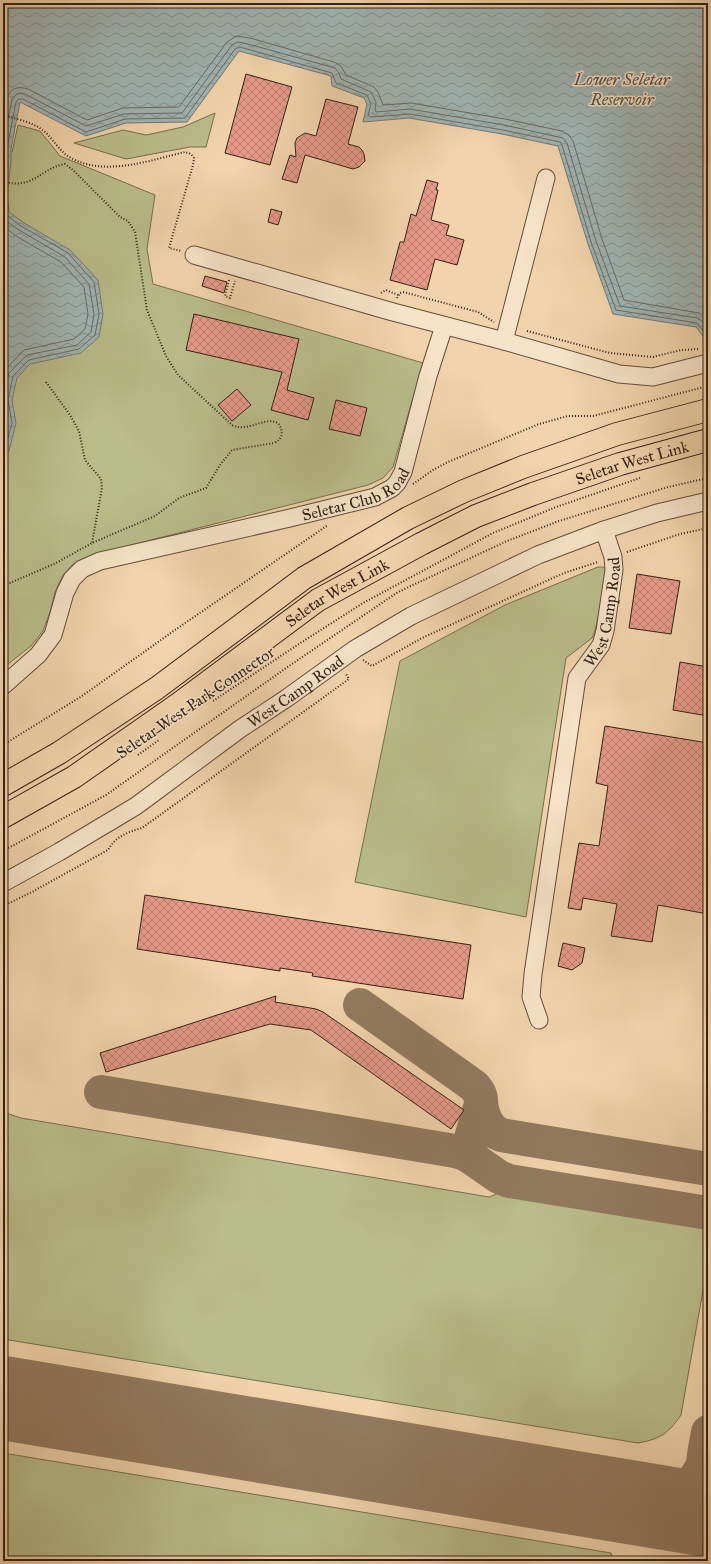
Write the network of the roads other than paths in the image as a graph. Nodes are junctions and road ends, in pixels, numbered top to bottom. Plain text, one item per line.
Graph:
1 (546, 178) dead end
2 (194, 255) road end
3 (444, 326) junction
4 (504, 341) junction
5 (708, 363) edge
6 (708, 410) edge
7 (708, 440) edge
8 (708, 500) edge
9 (604, 530) junction
10 (243, 656) junction
11 (3, 686) edge
12 (157, 688) junction
13 (3, 785) edge
14 (3, 817) edge
15 (3, 883) edge
16 (538, 1020) dead end

1 - 4 street
2 - 3 street
3 - 4 street
3 - 11 street, Seletar Club Road
4 - 5 street
6 - 12 main road, Seletar West Link
7 - 10 main road, Seletar West Link
8 - 9 street, West Camp Road
9 - 15 street, West Camp Road
9 - 16 street, West Camp Road
10 - 12 main road
10 - 14 main road, Seletar West Link
12 - 13 main road, Seletar West Link

